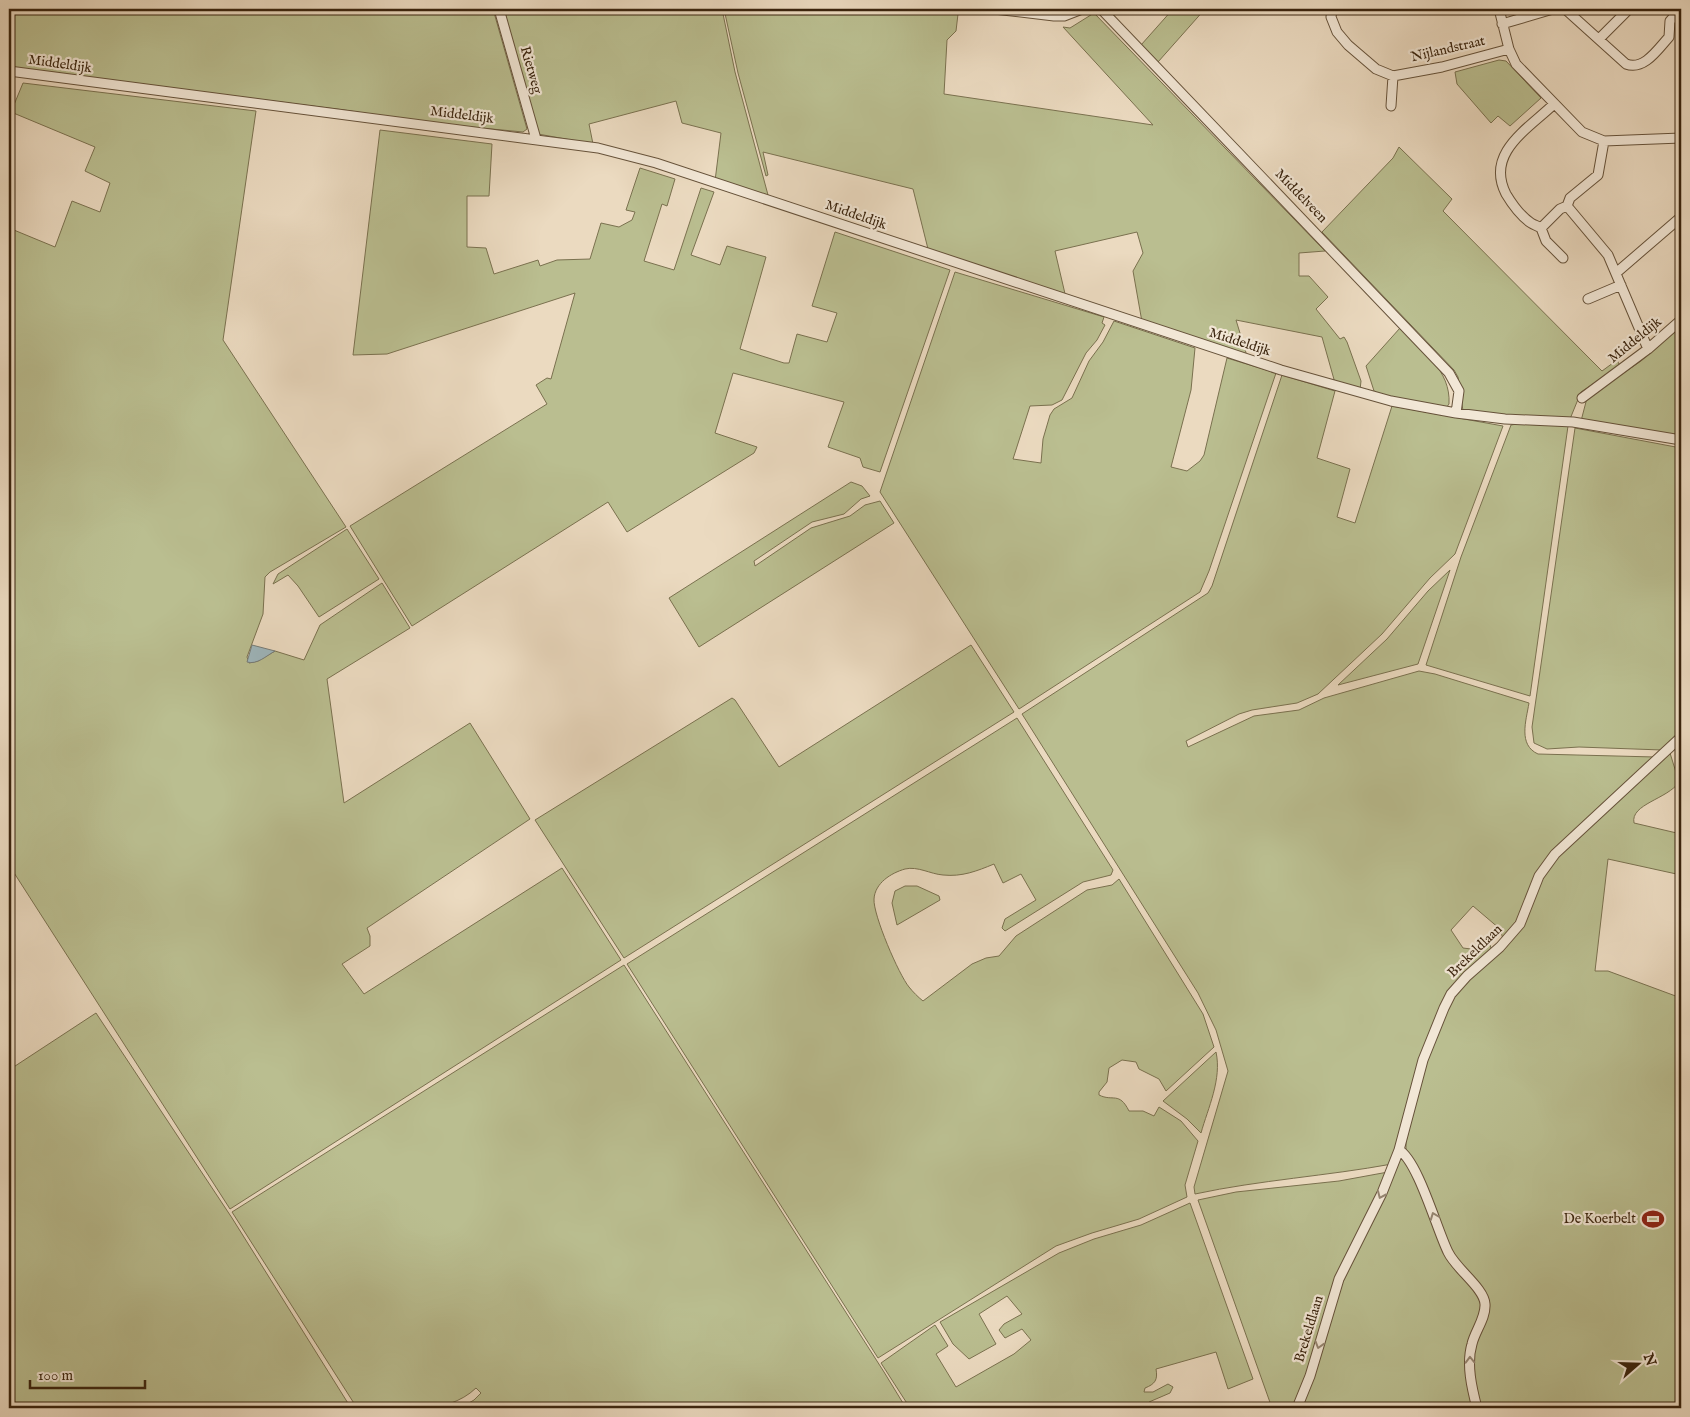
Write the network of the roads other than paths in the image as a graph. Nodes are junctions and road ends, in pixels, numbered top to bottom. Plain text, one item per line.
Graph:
1 (499, 9) edge
2 (994, 9) edge
3 (1082, 9) edge
4 (1101, 9) edge
5 (1332, 9) edge
6 (1499, 9) edge
7 (1553, 9) edge
8 (1565, 9) edge
9 (1629, 9) edge
10 (1681, 10) edge
11 (1502, 24) junction
12 (1599, 39) junction
13 (1509, 49) junction
14 (9, 71) edge
15 (1393, 76) junction
16 (1554, 104) junction
17 (1391, 106) dead end
18 (1681, 138) edge
19 (536, 139) junction
20 (1604, 141) junction
21 (1567, 206) junction
22 (1681, 217) edge
23 (1541, 228) junction
24 (1563, 258) dead end
25 (1616, 273) junction
26 (1621, 285) junction
27 (1588, 299) dead end
28 (1681, 320) edge
29 (1648, 349) junction
30 (1582, 398) dead end
31 (1456, 413) junction
32 (1681, 440) edge
33 (1681, 737) edge
34 (1399, 1150) junction
35 (1297, 1408) edge
36 (1477, 1408) edge

1 - 19 street, Rietweg
2 - 3 street
4 - 31 street, Middelveen
5 - 15 street
6 - 11 street
7 - 11 street
8 - 12 street
9 - 12 street
10 - 12 street
11 - 13 street
13 - 15 street, Nijlandstraat
13 - 16 street
14 - 19 street, Middeldijk
15 - 17 street
16 - 20 street
16 - 23 street
18 - 20 street
19 - 31 street, Middeldijk
20 - 21 street
21 - 23 street
21 - 25 street
22 - 25 street
23 - 24 street
25 - 26 street
26 - 27 street
26 - 29 street
28 - 29 street, Middeldijk
29 - 30 street, Middeldijk
31 - 32 street, Middeldijk
33 - 34 street, Brekeldlaan
34 -> 35 street, Brekeldlaan
36 -> 34 street

